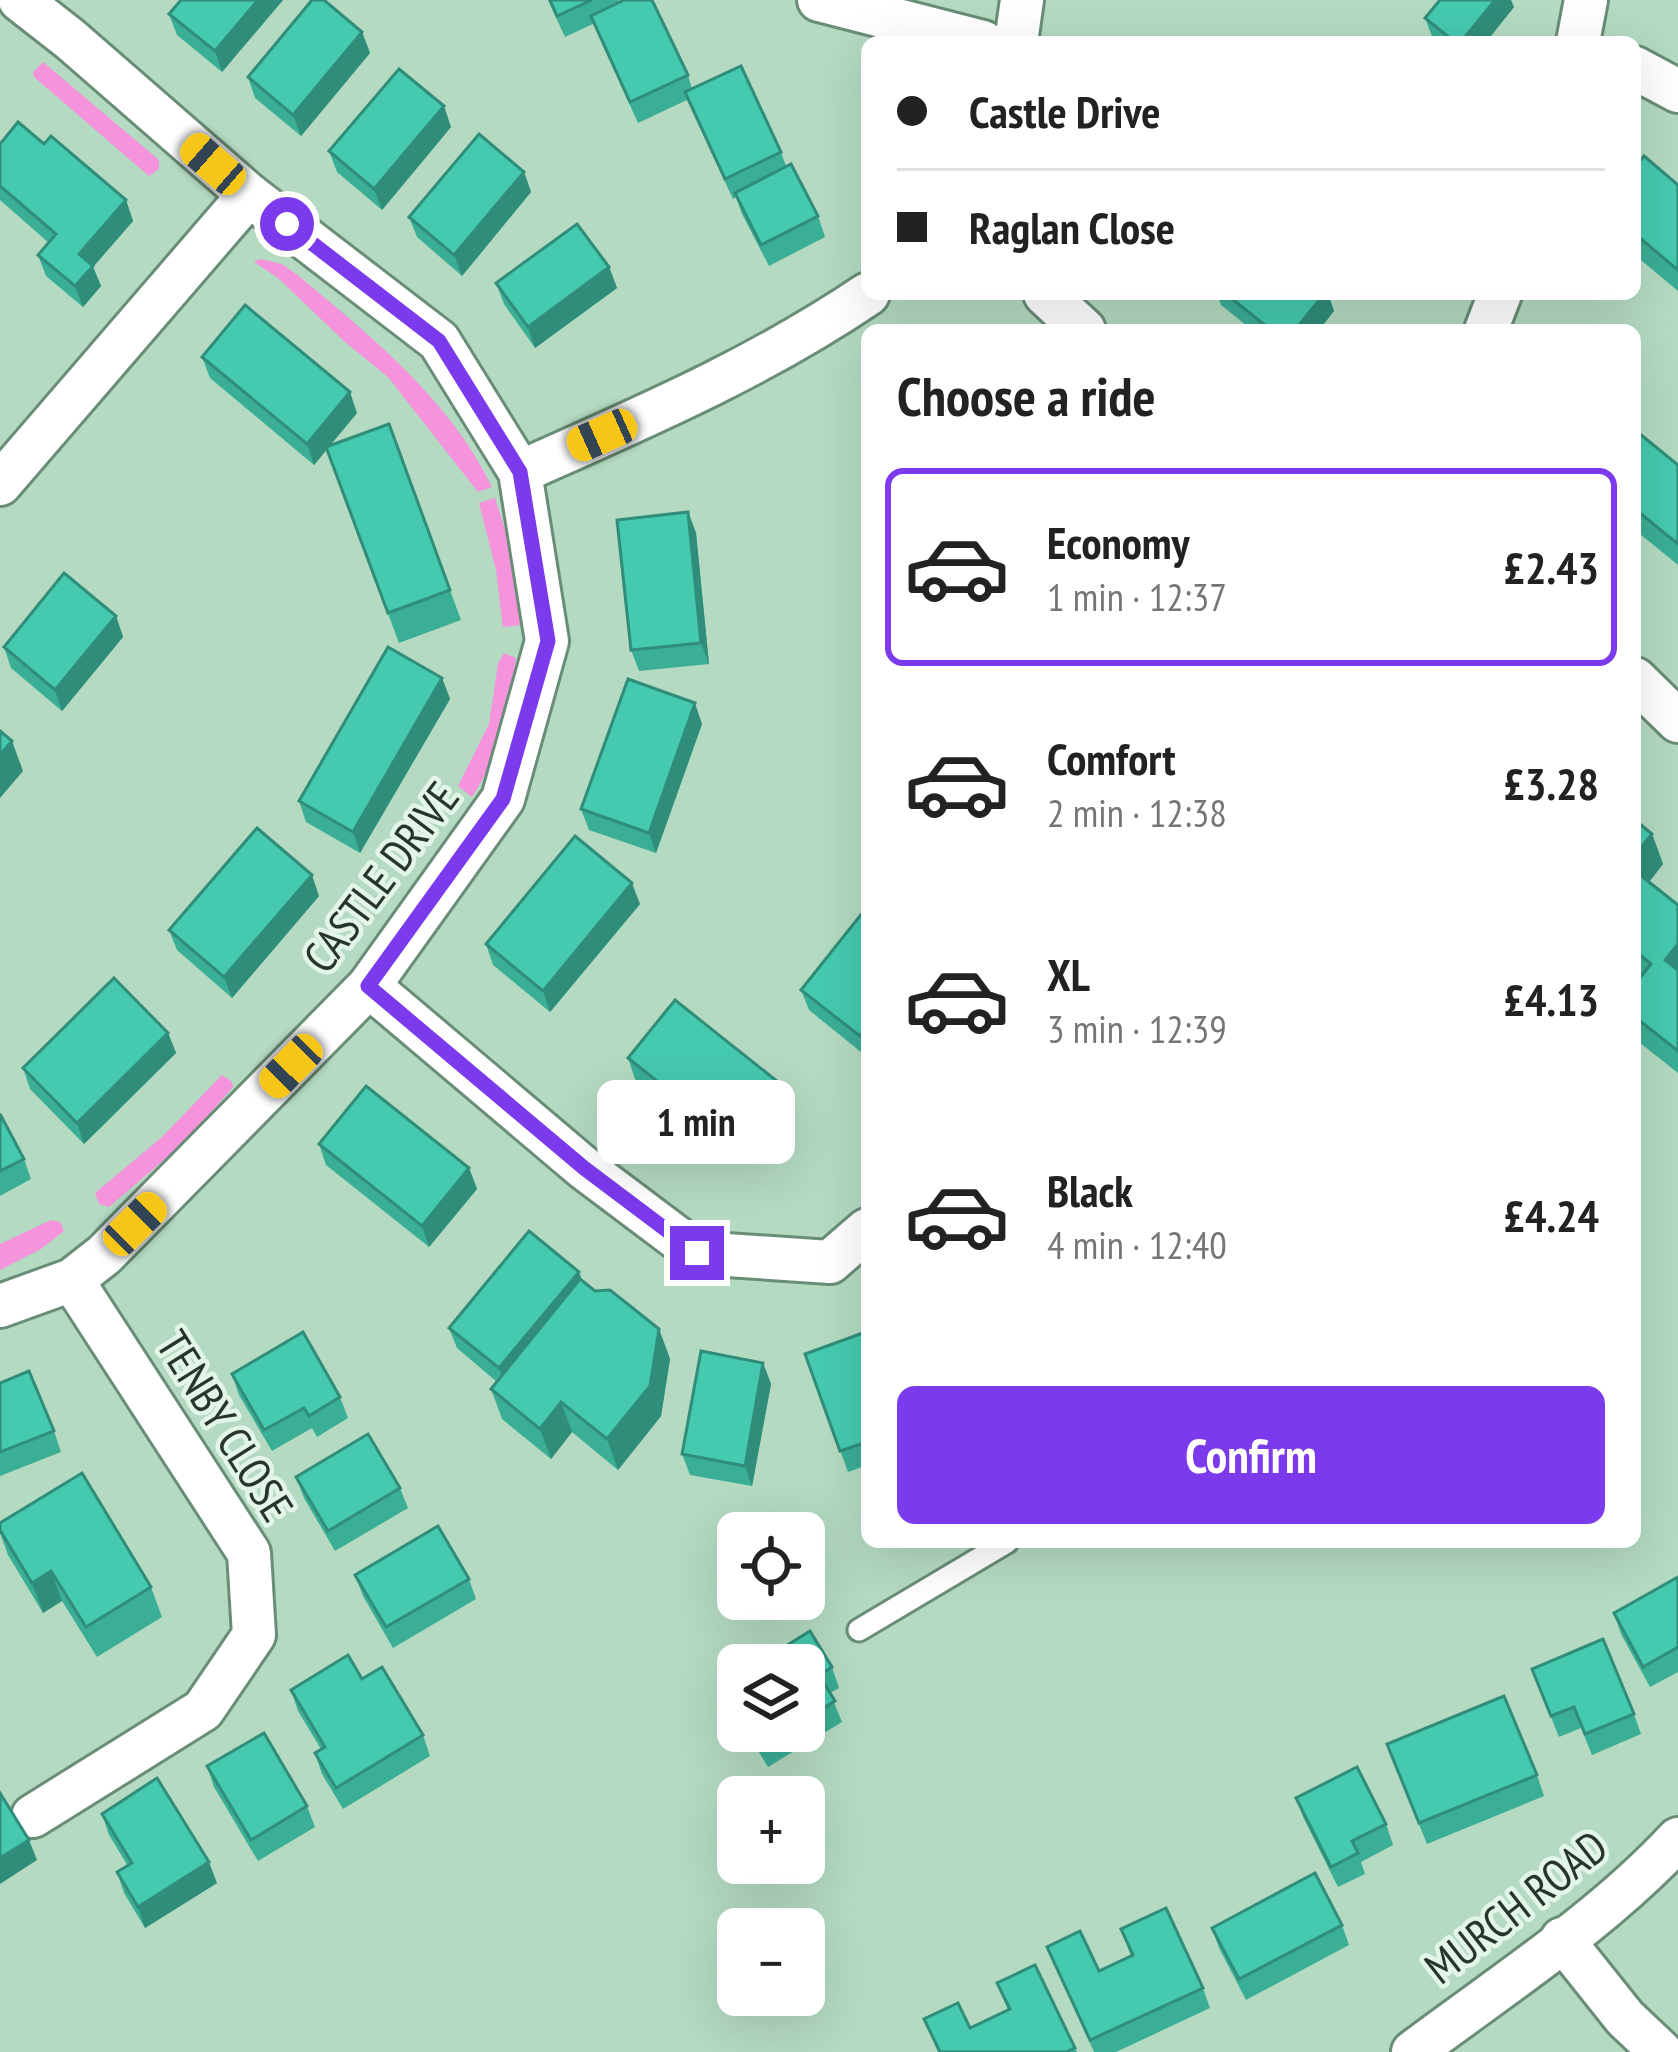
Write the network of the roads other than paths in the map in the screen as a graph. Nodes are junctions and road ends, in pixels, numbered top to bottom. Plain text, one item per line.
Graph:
1 (20, 0) edge
2 (819, 0) edge
3 (1022, 0) edge
4 (960, 36) edge
5 (1017, 36) edge
6 (1641, 71) edge
7 (1678, 92) edge
8 (249, 195) junction
9 (861, 299) edge
10 (1052, 300) edge
11 (1078, 324) edge
12 (520, 472) junction
13 (0, 484) edge
14 (1641, 685) edge
15 (1678, 721) edge
16 (368, 986) junction
17 (861, 1235) edge
18 (73, 1280) junction
19 (0, 1306) edge
20 (997, 1548) edge
21 (859, 1630) dead end
22 (33, 1816) dead end
23 (1678, 1839) edge
24 (1562, 1940) junction
25 (1413, 2052) edge
26 (1661, 2052) edge

1 - 8 street, CASTLE DRIVE
2 - 4 street
3 - 5 street
6 - 7 street
8 - 12 street, CASTLE DRIVE
8 - 13 street
9 - 12 street
10 - 11 street
12 - 16 street, CASTLE DRIVE
14 - 15 street
16 - 17 street
16 - 18 street, CASTLE DRIVE
18 - 19 street, CASTLE DRIVE
18 - 22 street, TENBY CLOSE
20 - 21 lane
23 - 24 street, MURCH ROAD
24 - 25 street, MURCH ROAD
24 - 26 street

